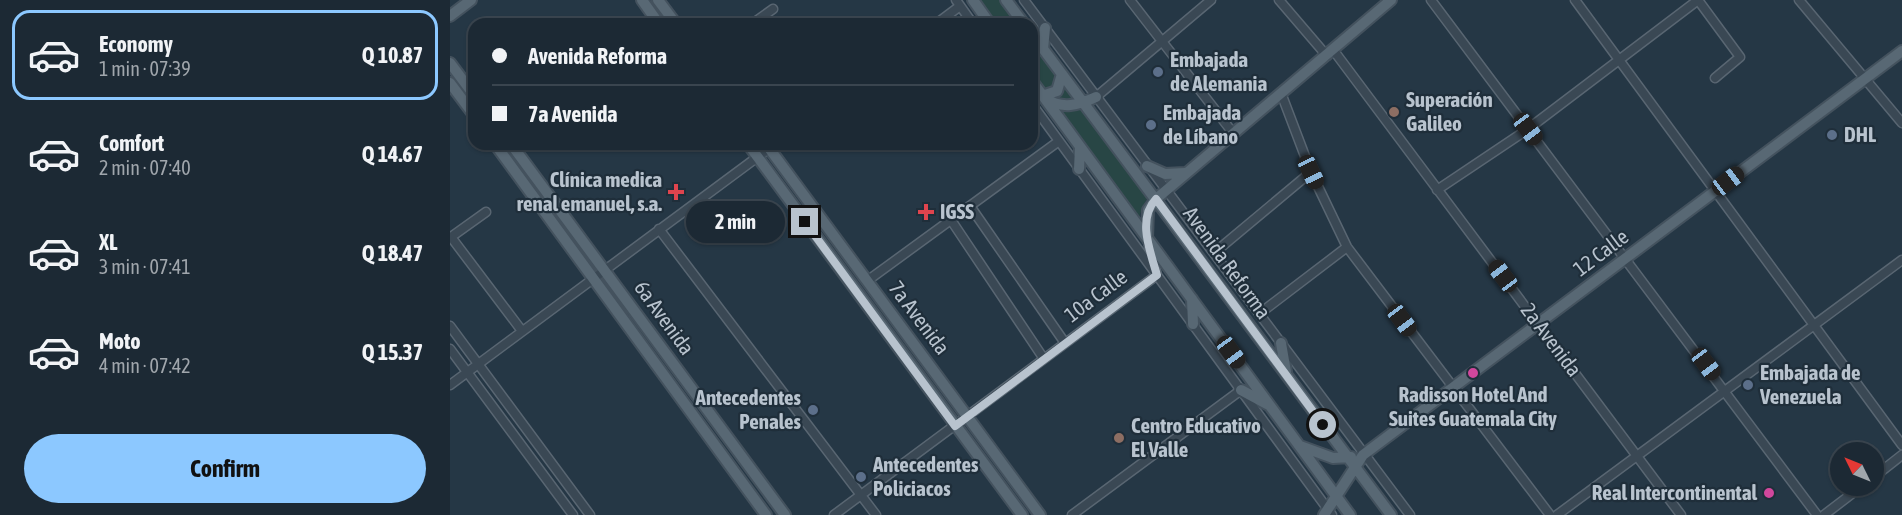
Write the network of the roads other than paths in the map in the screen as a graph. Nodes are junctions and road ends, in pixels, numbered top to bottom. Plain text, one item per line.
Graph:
1 (471, 0) edge
2 (642, 0) edge
3 (658, 0) edge
4 (973, 0) edge
5 (1006, 0) edge
6 (1130, 0) edge
7 (1211, 0) edge
8 (1278, 0) edge
9 (1391, 0) edge
10 (1431, 0) edge
11 (1575, 0) edge
12 (1698, 0) edge
13 (1799, 0) edge
14 (1028, 1) edge
15 (958, 3) edge
16 (772, 9) dead end
17 (450, 16) edge
18 (656, 18) edge
19 (672, 18) edge
20 (760, 18) edge
21 (942, 18) edge
22 (969, 18) edge
23 (986, 18) edge
24 (1020, 18) edge
25 (1045, 28) junction
26 (1038, 42) edge
27 (1161, 42) junction
28 (1043, 49) junction
29 (1902, 51) edge
30 (1330, 53) junction
31 (1619, 60) junction
32 (450, 63) edge
33 (1062, 74) junction
34 (1715, 78) dead end
35 (1865, 79) junction
36 (450, 83) edge
37 (468, 87) edge
38 (1038, 90) edge
39 (1281, 93) junction
40 (1042, 96) junction
41 (1096, 97) junction
42 (1084, 102) junction
43 (468, 108) edge
44 (1038, 112) edge
45 (1902, 123) edge
46 (1528, 129) junction
47 (1233, 133) junction
48 (1059, 141) junction
49 (1080, 147) junction
50 (499, 150) edge
51 (514, 150) edge
52 (753, 150) edge
53 (765, 150) edge
54 (774, 150) edge
55 (758, 157) junction
56 (1147, 166) junction
57 (1079, 169) junction
58 (1311, 172) junction
59 (1186, 173) junction
60 (1166, 190) junction
61 (1437, 190) junction
62 (1714, 192) junction
63 (1156, 199) junction
64 (970, 206) junction
65 (486, 212) dead end
66 (951, 220) junction
67 (659, 229) junction
68 (1147, 238) junction
69 (1347, 247) junction
70 (1214, 253) junction
71 (1626, 258) junction
72 (1902, 260) edge
73 (604, 270) junction
74 (1157, 275) junction
75 (593, 278) junction
76 (867, 281) junction
77 (1191, 299) junction
78 (1259, 314) junction
79 (1193, 324) junction
80 (1538, 324) junction
81 (1813, 325) junction
82 (450, 326) edge
83 (522, 331) junction
84 (1065, 343) junction
85 (1281, 343) junction
86 (466, 348) junction
87 (452, 355) edge
88 (1044, 359) junction
89 (478, 364) junction
90 (467, 372) junction
91 (1286, 376) junction
92 (450, 385) edge
93 (1453, 387) junction
94 (1241, 390) junction
95 (1726, 390) junction
96 (1270, 405) junction
97 (968, 416) junction
98 (955, 426) junction
99 (1902, 445) edge
100 (1300, 446) junction
101 (1363, 455) junction
102 (1637, 456) junction
103 (1902, 456) edge
104 (1351, 462) junction
105 (1884, 470) edge
106 (861, 495) junction
107 (1849, 496) edge
108 (1337, 498) junction
109 (588, 512) edge
110 (1330, 514) edge
111 (575, 515) edge
112 (766, 515) edge
113 (785, 515) edge
114 (834, 515) edge
115 (876, 515) edge
116 (1022, 515) edge
117 (1040, 515) edge
118 (1072, 515) edge
119 (1350, 515) edge
120 (1391, 515) edge
121 (1410, 515) edge
122 (1550, 515) edge
123 (1557, 515) edge
124 (1681, 515) edge
125 (1817, 515) edge
126 (1824, 515) edge

1 - 17 main road
2 - 18 main road
3 - 19 main road
4 - 23 main road
5 - 24 main road
6 - 27 street
7 - 27 street
8 - 30 street, 2a Avenida
9 - 30 main road
10 - 46 street
11 - 31 street
12 - 31 street
12 - 34 street
13 - 35 street
14 - 25 street
15 - 21 street
15 - 22 street
16 - 20 street
25 - 28 main road
25 - 41 street
26 - 28 main road, Avenida Reforma
27 - 41 street
27 - 47 street
28 - 33 main road, Avenida Reforma
29 - 35 main road, 12 Calle
30 - 39 main road
30 - 61 street, 2a Avenida
31 - 46 street
31 - 62 street
32 - 37 main road
33 - 40 main road
33 - 42 main road, Avenida Reforma
35 - 45 street
35 - 62 main road, 12 Calle
36 - 43 main road
38 - 40 main road
39 - 47 main road
39 - 58 street
40 - 42 main road
40 - 49 main road
41 - 42 main road
41 - 56 street
42 - 63 main road, Avenida Reforma
44 - 48 street
46 - 61 street
46 - 71 street
47 - 59 main road
48 - 57 street
48 - 64 street
49 - 57 main road
49 - 68 main road
50 - 75 main road, 6a Avenida
51 - 73 main road, 6a Avenida
52 - 55 main road, 7a Avenida
53 - 55 street
54 - 76 main road, 7a Avenida
55 - 67 street
55 - 98 main road, 7a Avenida
56 - 59 main road
56 - 60 street
57 - 74 street
58 - 69 street
58 - 70 street
59 - 60 main road
60 - 63 main road
60 - 70 street
61 - 80 street, 2a Avenida
62 - 71 main road, 12 Calle
62 - 81 street
63 - 68 main road, 10a Calle
63 - 91 main road, Avenida Reforma
64 - 66 street
64 - 84 street
65 - 83 street
66 - 76 street
66 - 88 street
67 - 73 street
67 - 106 street
68 - 74 street, 10a Calle
68 - 77 main road
69 - 78 street
69 - 93 street
70 - 78 street
71 - 80 main road, 12 Calle
71 - 95 street
72 - 81 street
73 - 75 street
73 - 113 main road, 6a Avenida
74 - 79 street
74 - 84 street, 10a Calle
75 - 83 street
75 - 112 main road, 6a Avenida
76 - 97 main road, 7a Avenida
77 - 79 main road
77 - 96 main road
78 - 85 street
79 - 94 street
80 - 93 main road, 12 Calle
80 - 102 street, 2a Avenida
81 - 95 street
81 - 99 street
82 - 86 street
83 - 89 street
84 - 88 street, 10a Calle
85 - 91 main road
85 - 101 street
86 - 87 street
86 - 89 street
87 - 90 street
88 - 97 street, 10a Calle
89 - 90 street
89 - 109 street
90 - 92 street
90 - 111 street
91 - 104 main road, Avenida Reforma
93 - 101 main road, 12 Calle
93 - 122 street
94 - 96 main road
94 - 110 street
94 - 118 street
95 - 102 street
95 - 125 street
96 - 100 main road
97 - 98 street, 10a Calle
97 - 117 main road, 7a Avenida
98 - 106 street, 10a Calle
98 - 116 main road, 7a Avenida
100 - 104 main road
100 - 108 main road
101 - 104 main road
101 - 121 street
102 - 123 street
102 - 124 street, 2a Avenida
103 - 105 street
104 - 108 main road
104 - 120 main road, Avenida Reforma
106 - 114 street, 10a Calle
106 - 115 street
107 - 126 street
108 - 110 main road
108 - 119 main road
109 - 111 street

